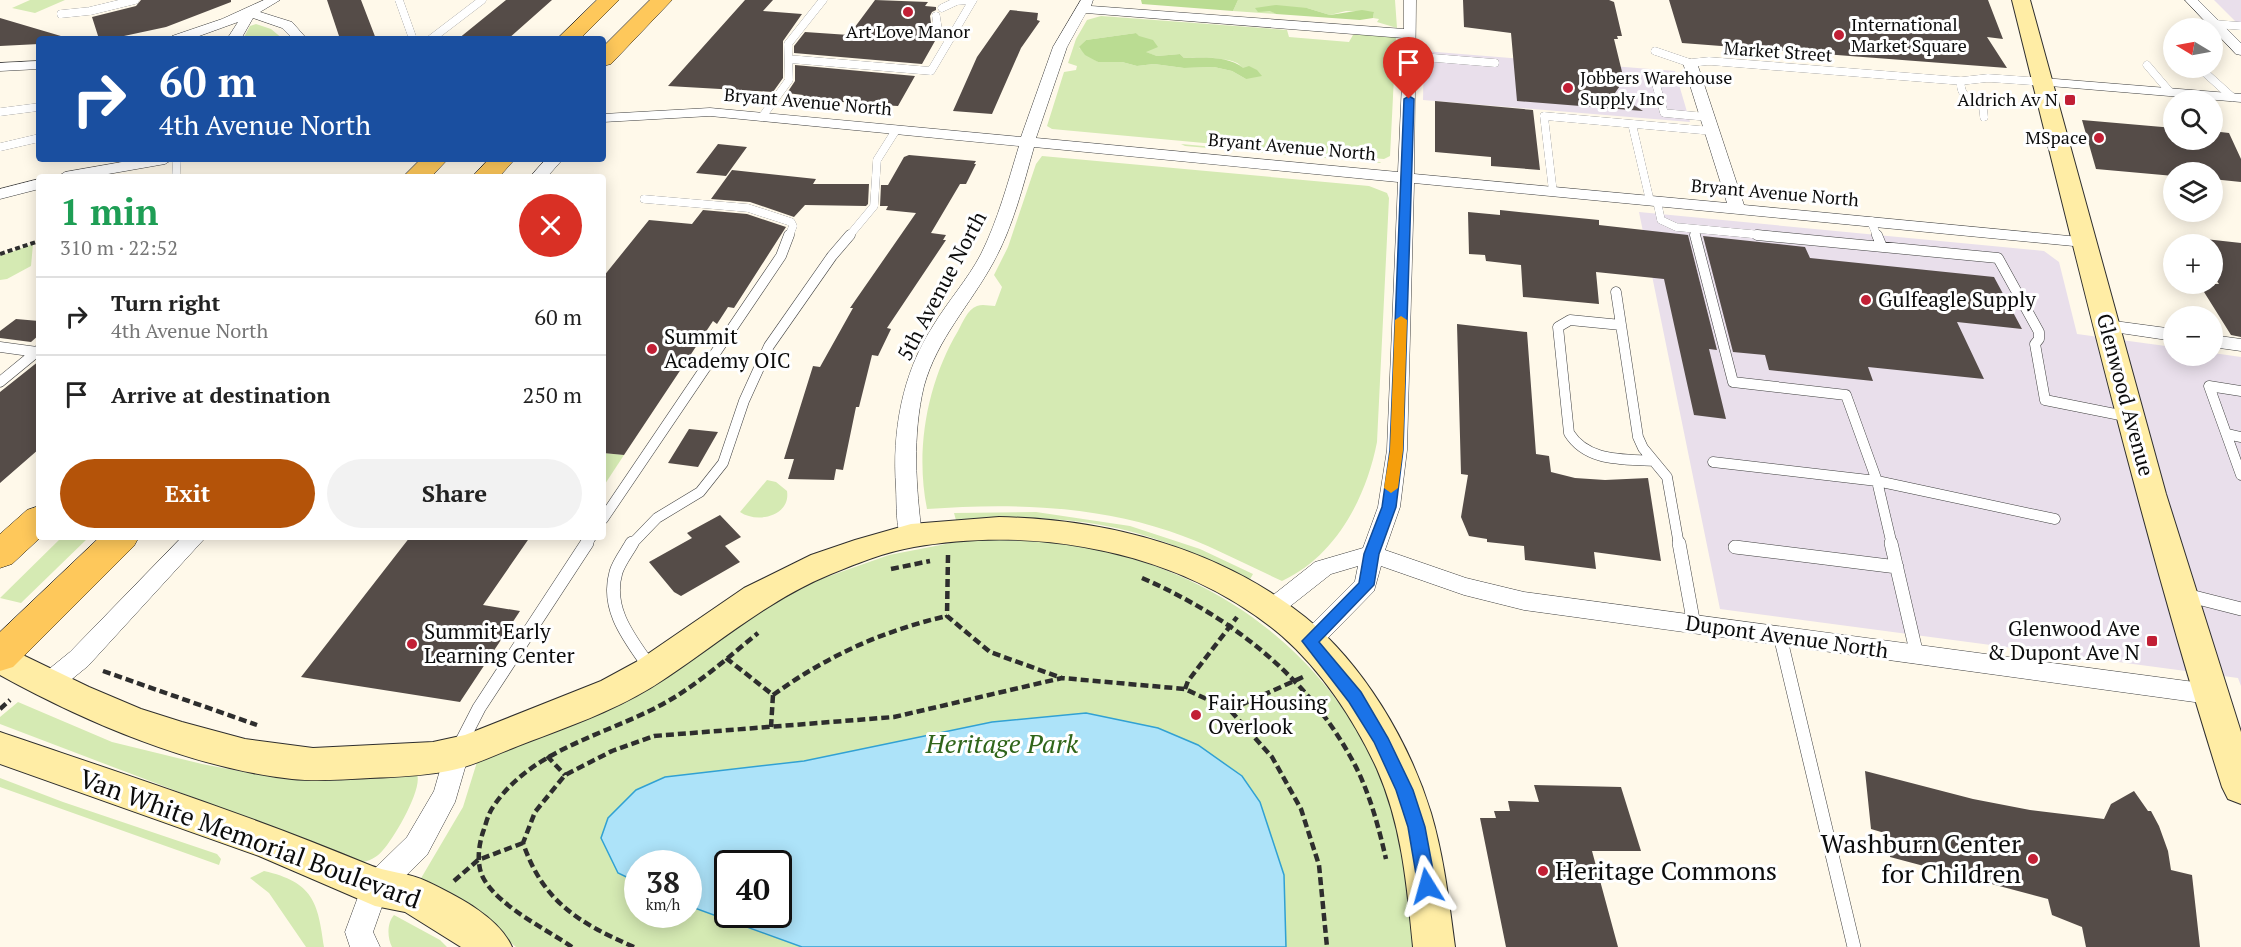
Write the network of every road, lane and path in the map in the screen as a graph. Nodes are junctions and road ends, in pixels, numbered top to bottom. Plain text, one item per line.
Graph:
1 (135, 0) edge
2 (274, 0) edge
3 (399, 0) edge
4 (482, 0) edge
5 (609, 0) edge
6 (662, 0) edge
7 (823, 0) edge
8 (973, 0) edge
9 (1410, 0) edge
10 (2020, 0) edge
11 (2191, 0) edge
12 (1086, 2) edge
13 (942, 8) dead end
14 (250, 13) junction
15 (61, 14) dead end
16 (936, 16) dead end
17 (2209, 18) edge
18 (2223, 25) edge
19 (2241, 26) edge
20 (2223, 32) edge
21 (1411, 34) junction
22 (187, 36) edge
23 (236, 36) edge
24 (297, 36) edge
25 (412, 36) edge
26 (435, 36) edge
27 (571, 36) edge
28 (951, 38) junction
29 (1655, 51) dead end
30 (2241, 51) edge
31 (606, 56) edge
32 (1410, 56) junction
33 (789, 59) junction
34 (1495, 63) dead end
35 (1690, 63) junction
36 (36, 65) edge
37 (2147, 65) dead end
38 (0, 66) edge
39 (2212, 78) edge
40 (1696, 80) junction
41 (1962, 81) junction
42 (2043, 82) junction
43 (2168, 90) edge
44 (2163, 91) edge
45 (2236, 97) edge
46 (36, 107) edge
47 (0, 112) edge
48 (762, 117) junction
49 (1984, 117) dead end
50 (606, 118) edge
51 (1632, 124) junction
52 (1709, 124) junction
53 (896, 130) junction
54 (36, 139) edge
55 (1028, 142) junction
56 (0, 147) edge
57 (433, 162) edge
58 (500, 162) edge
59 (552, 162) edge
60 (116, 163) edge
61 (76, 174) edge
62 (419, 174) edge
63 (488, 174) edge
64 (540, 174) edge
65 (1406, 178) junction
66 (36, 185) edge
67 (1553, 192) junction
68 (0, 194) edge
69 (644, 199) dead end
70 (1653, 201) junction
71 (1737, 209) junction
72 (1871, 221) junction
73 (1694, 229) junction
74 (36, 242) edge
75 (2084, 242) junction
76 (1882, 247) junction
77 (0, 254) edge
78 (1616, 292) dead end
79 (1621, 325) junction
80 (2107, 326) junction
81 (2163, 334) edge
82 (2223, 343) edge
83 (2241, 345) edge
84 (0, 347) edge
85 (36, 351) edge
86 (36, 353) edge
87 (0, 382) edge
88 (2241, 391) edge
89 (2131, 418) junction
90 (2227, 434) junction
91 (2241, 437) edge
92 (1653, 461) junction
93 (1713, 462) dead end
94 (2241, 475) edge
95 (1877, 481) junction
96 (606, 515) edge
97 (2055, 519) dead end
98 (36, 522) edge
99 (911, 536) junction
100 (119, 540) edge
101 (192, 540) edge
102 (589, 540) edge
103 (1735, 547) dead end
104 (952, 549) junction
105 (1372, 554) junction
106 (0, 555) edge
107 (1897, 567) junction
108 (884, 571) dead end
109 (1133, 575) dead end
110 (2180, 594) junction
111 (1271, 609) junction
112 (2241, 609) edge
113 (947, 616) junction
114 (1230, 625) junction
115 (1694, 625) junction
116 (763, 629) dead end
117 (1780, 636) junction
118 (1310, 641) junction
119 (1917, 655) junction
120 (0, 657) edge
121 (726, 658) junction
122 (651, 669) junction
123 (94, 670) dead end
124 (1062, 678) junction
125 (1295, 681) junction
126 (47, 685) junction
127 (1185, 689) junction
128 (2209, 694) junction
129 (773, 695) junction
130 (10, 700) dead end
131 (0, 709) edge
132 (1230, 710) junction
133 (259, 725) dead end
134 (771, 727) junction
135 (0, 747) edge
136 (456, 753) junction
137 (548, 757) junction
138 (565, 775) junction
139 (2241, 787) edge
140 (523, 843) junction
141 (478, 860) junction
142 (1387, 866) dead end
143 (375, 887) junction
144 (364, 947) edge
145 (491, 947) edge
146 (572, 947) edge
147 (634, 947) edge
148 (1328, 947) edge
149 (1434, 947) edge
150 (1854, 947) edge

1 - 15 lane
2 - 14 street
3 - 25 lane
4 - 26 lane
5 - 27 main road
6 - 31 main road
7 - 33 lane
8 - 13 lane
8 - 28 lane
9 - 21 street
10 - 42 street, Glenwood Avenue
11 - 17 street
12 - 21 street
12 - 55 street, 5th Avenue North
14 - 22 street
14 - 23 street
14 - 24 street
16 - 28 lane
18 - 19 lane
20 - 30 street
21 - 32 street
28 - 33 lane
29 - 35 lane, Market Street
32 - 34 lane
32 - 65 street
33 - 48 lane
35 - 40 street
35 - 41 lane, Market Street
36 - 38 street
37 - 43 lane
39 - 45 lane
40 - 52 street
40 - 52 lane
41 - 42 lane, Market Street
41 - 49 lane
42 - 44 street
42 - 75 street, Glenwood Avenue
46 - 47 lane
48 - 50 street, Bryant Avenue North
48 - 53 street, Bryant Avenue North
51 - 52 lane
51 - 67 lane
51 - 70 lane
52 - 71 street
53 - 55 street, Bryant Avenue North
53 - 122 lane
54 - 56 lane
55 - 65 street, Bryant Avenue North
55 - 99 street, 5th Avenue North
57 - 62 main road
58 - 63 main road
59 - 64 street
60 - 61 street
65 - 67 street, Bryant Avenue North
65 - 105 street
66 - 68 street
67 - 70 street, Bryant Avenue North
69 - 96 lane
70 - 71 street, Bryant Avenue North
70 - 73 lane
71 - 72 street, Bryant Avenue North
72 - 75 street, Bryant Avenue North
72 - 76 lane
73 - 76 lane
73 - 95 lane
74 - 77 path
75 - 80 street, Glenwood Avenue
76 - 89 lane
78 - 79 lane
79 - 92 lane
79 - 92 lane
80 - 81 street
80 - 89 street, Glenwood Avenue
82 - 83 street
84 - 85 lane
86 - 87 lane
88 - 90 lane
89 - 110 street, Glenwood Avenue
90 - 91 lane
90 - 94 lane
92 - 115 lane
93 - 95 lane
95 - 97 lane
95 - 107 lane
98 - 106 main road
99 - 104 street
99 - 122 street
100 - 120 main road
101 - 126 street
102 - 136 lane
103 - 107 lane
104 - 108 path
104 - 111 street
104 - 113 path
105 - 111 street
105 - 115 street, Dupont Avenue North
105 - 118 street
107 - 119 lane
109 - 114 path
110 - 112 lane
110 - 128 street, Glenwood Avenue
111 - 118 street
113 - 124 path
113 - 129 path
114 - 125 path
114 - 127 path
115 - 117 street, Dupont Avenue North
116 - 121 path
117 - 119 street, Dupont Avenue North
117 - 150 lane
118 - 149 street
119 - 128 street, Dupont Avenue North
120 - 126 street
121 - 129 path
121 - 137 path
122 - 136 street
123 - 133 path
124 - 127 path
124 - 134 path
125 - 132 path
125 - 142 path
126 - 136 street
127 - 132 path
128 - 139 street, Glenwood Avenue
129 - 134 path
130 - 131 path
132 - 148 path
134 - 138 path
135 - 143 street, Van White Memorial Boulevard
136 - 143 street
137 - 138 path
137 - 141 path
138 - 140 path
140 - 141 path
140 - 147 path
141 - 146 path
143 - 144 street
143 - 145 street, Van White Memorial Boulevard

